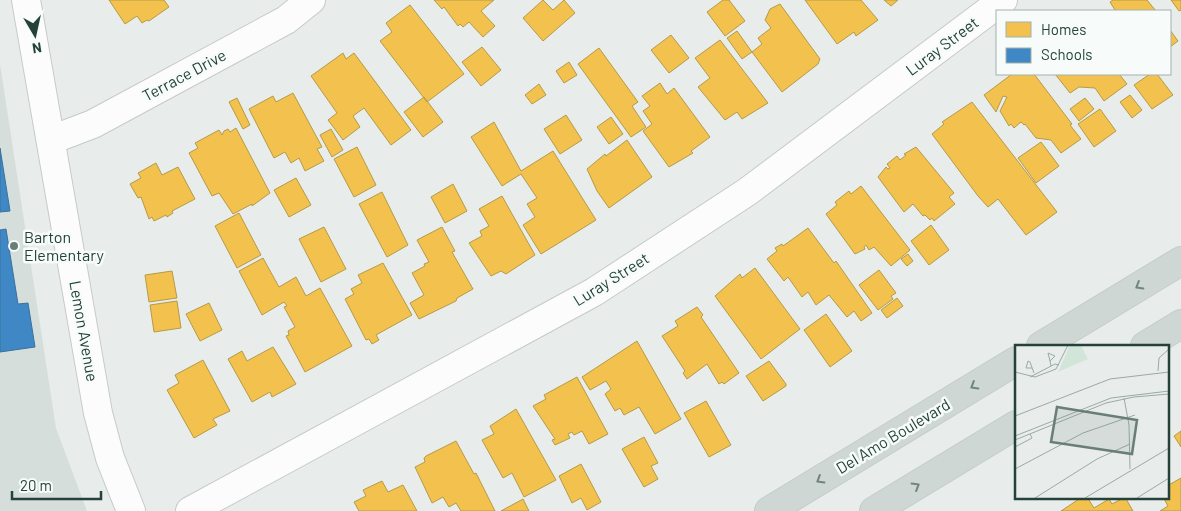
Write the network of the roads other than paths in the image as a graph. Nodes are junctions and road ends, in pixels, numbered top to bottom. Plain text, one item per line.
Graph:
1 (26, 0) edge
2 (311, 0) edge
3 (1003, 0) edge
4 (51, 140) junction
5 (1181, 261) edge
6 (1181, 324) edge
7 (1043, 345) edge
8 (1147, 345) edge
9 (1015, 362) edge
10 (1015, 426) edge
11 (131, 511) edge
12 (190, 511) edge
13 (769, 511) edge
14 (874, 511) edge

1 - 4 street, Lemon Avenue
2 - 4 street, Terrace Drive
3 - 12 street, Luray Street
4 - 11 street, Lemon Avenue
5 -> 7 main road
6 - 8 main road
9 -> 13 main road, Del Amo Boulevard
14 -> 10 main road

